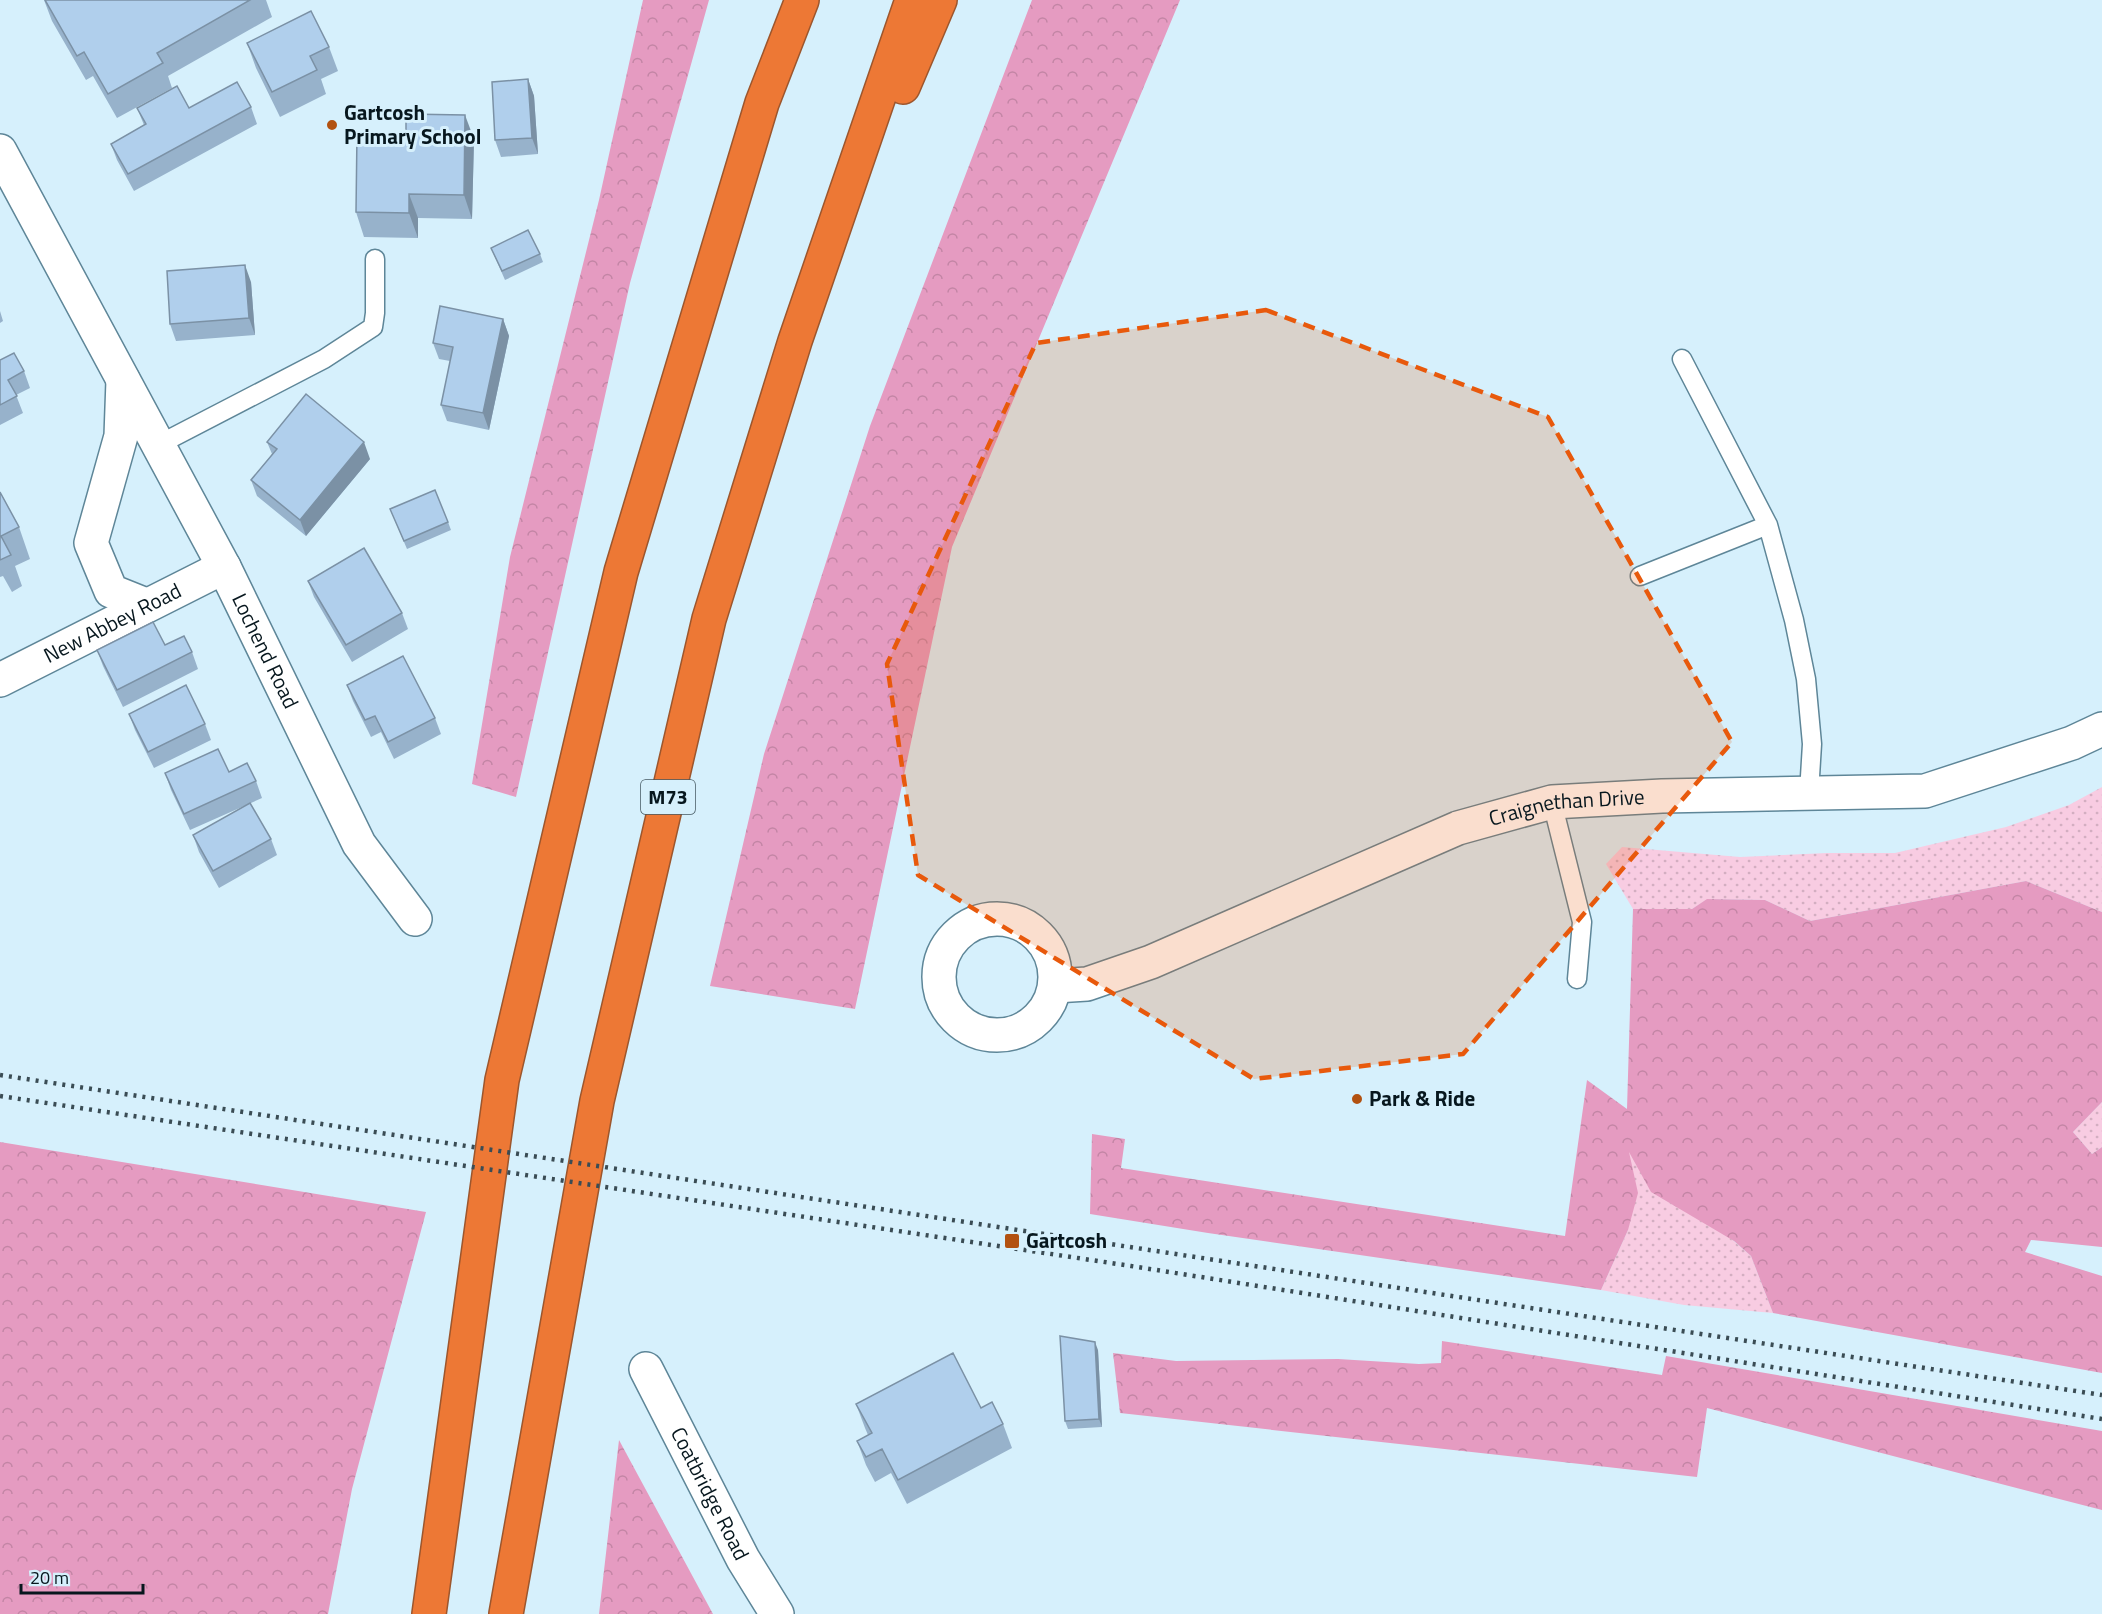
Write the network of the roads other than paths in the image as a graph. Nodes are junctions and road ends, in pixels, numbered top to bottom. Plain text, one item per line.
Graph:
1 (788, 0) edge
2 (802, 0) edge
3 (912, 0) edge
4 (940, 0) edge
5 (762, 103) junction
6 (0, 151) edge
7 (375, 259) dead end
8 (795, 341) junction
9 (1682, 359) dead end
10 (123, 378) junction
11 (159, 445) junction
12 (1768, 525) junction
13 (224, 567) junction
14 (1640, 576) dead end
15 (146, 605) junction
16 (0, 680) edge
17 (2102, 729) edge
18 (1809, 793) junction
19 (1551, 802) junction
20 (416, 918) dead end
21 (1577, 980) dead end
22 (1055, 986) dead end
23 (646, 1369) dead end
24 (429, 1614) edge
25 (506, 1614) edge
26 (777, 1614) edge

1 - 5 highway
2 - 5 highway
3 - 8 highway, M73
4 - 8 highway
5 - 24 highway
6 - 10 street, Lochend Road
7 - 11 lane
8 - 25 highway, M73
9 - 12 lane
10 - 11 street, Lochend Road
10 - 15 street
11 - 13 street, Lochend Road
12 - 14 lane
12 - 18 lane
13 - 15 street, New Abbey Road
13 - 20 street, Lochend Road
15 - 16 street, New Abbey Road
17 - 18 street, Craignethan Drive
18 - 19 street, Craignethan Drive
19 - 21 lane
19 - 22 street, Craignethan Drive
23 - 26 street, Coatbridge Road

